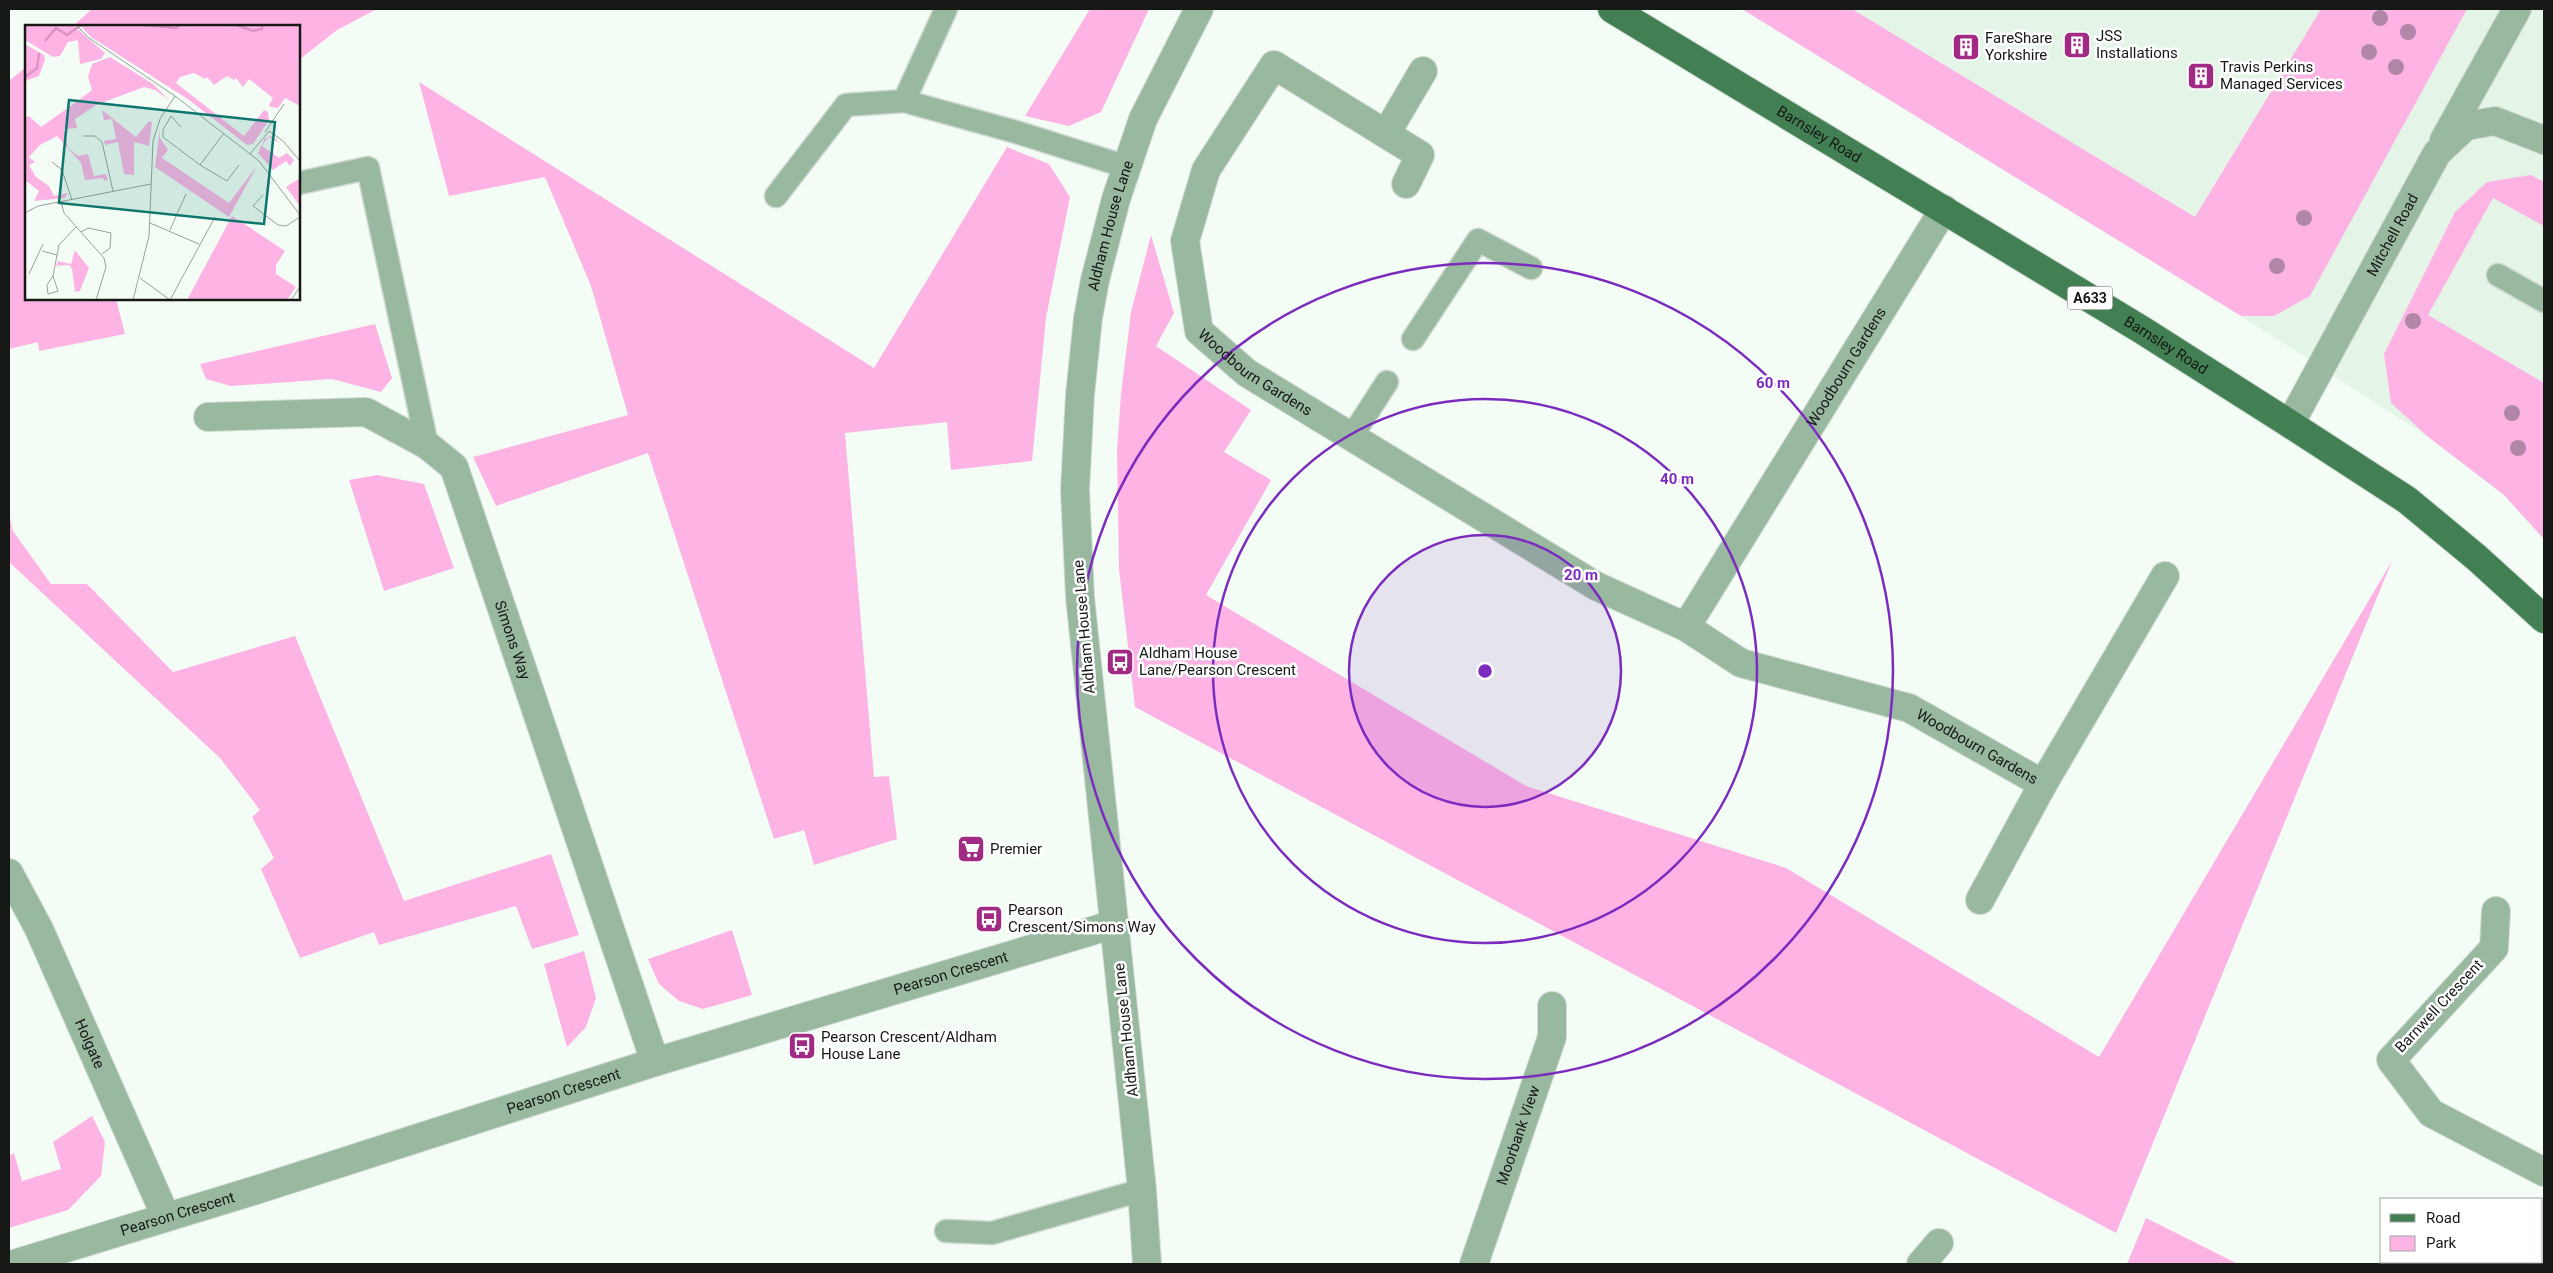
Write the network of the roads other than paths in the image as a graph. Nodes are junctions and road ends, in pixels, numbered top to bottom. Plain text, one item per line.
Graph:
1 (946, 9) edge
2 (1199, 9) edge
3 (1612, 9) edge
4 (2517, 9) edge
5 (1423, 71) dead end
6 (904, 101) junction
7 (1386, 134) junction
8 (2544, 140) edge
9 (2437, 153) junction
10 (1127, 167) junction
11 (300, 183) edge
12 (1406, 184) dead end
13 (776, 196) dead end
14 (1944, 209) junction
15 (1531, 268) dead end
16 (2498, 275) dead end
17 (2544, 301) edge
18 (1413, 339) dead end
19 (1387, 382) dead end
20 (208, 417) dead end
21 (2290, 424) junction
22 (1352, 436) junction
23 (427, 445) junction
24 (2165, 576) dead end
25 (2544, 619) edge
26 (1686, 627) junction
27 (2043, 784) junction
28 (9, 873) edge
29 (1980, 900) dead end
30 (2496, 911) dead end
31 (1115, 924) junction
32 (1552, 1006) dead end
33 (655, 1062) junction
34 (2544, 1172) edge
35 (1142, 1190) junction
36 (166, 1217) junction
37 (946, 1231) dead end
38 (1939, 1243) dead end
39 (26, 1262) edge
40 (1146, 1264) edge
41 (1474, 1264) edge
42 (1921, 1264) edge

1 - 6 lane
2 - 10 street, Aldham House Lane
3 - 14 main road, Barnsley Road / A633
4 - 9 street
5 - 7 street
6 - 10 lane
6 - 13 lane
7 - 12 street, Woodbourn Gardens
7 - 22 street, Woodbourn Gardens
8 - 9 street, Mitchell Road
9 - 21 street, Mitchell Road
10 - 31 street, Aldham House Lane
11 - 23 lane
14 - 21 main road, Barnsley Road / A633
14 - 26 street, Woodbourn Gardens
15 - 18 lane
16 - 17 lane
19 - 22 lane
20 - 23 street, Simons Way
21 - 25 main road, Barnsley Road / A633
22 - 26 street, Woodbourn Gardens
23 - 33 street, Simons Way
24 - 27 street, Woodbourn Gardens
26 - 27 street, Woodbourn Gardens
27 - 29 street
28 - 36 street, Holgate
30 - 34 street, Barnwell Crescent
31 - 33 street, Pearson Crescent
31 - 35 street, Aldham House Lane
32 - 41 street, Moorbank View
33 - 36 street, Pearson Crescent
35 - 37 lane
35 - 40 street, Aldham House Lane
36 - 39 street, Pearson Crescent
38 - 42 street

